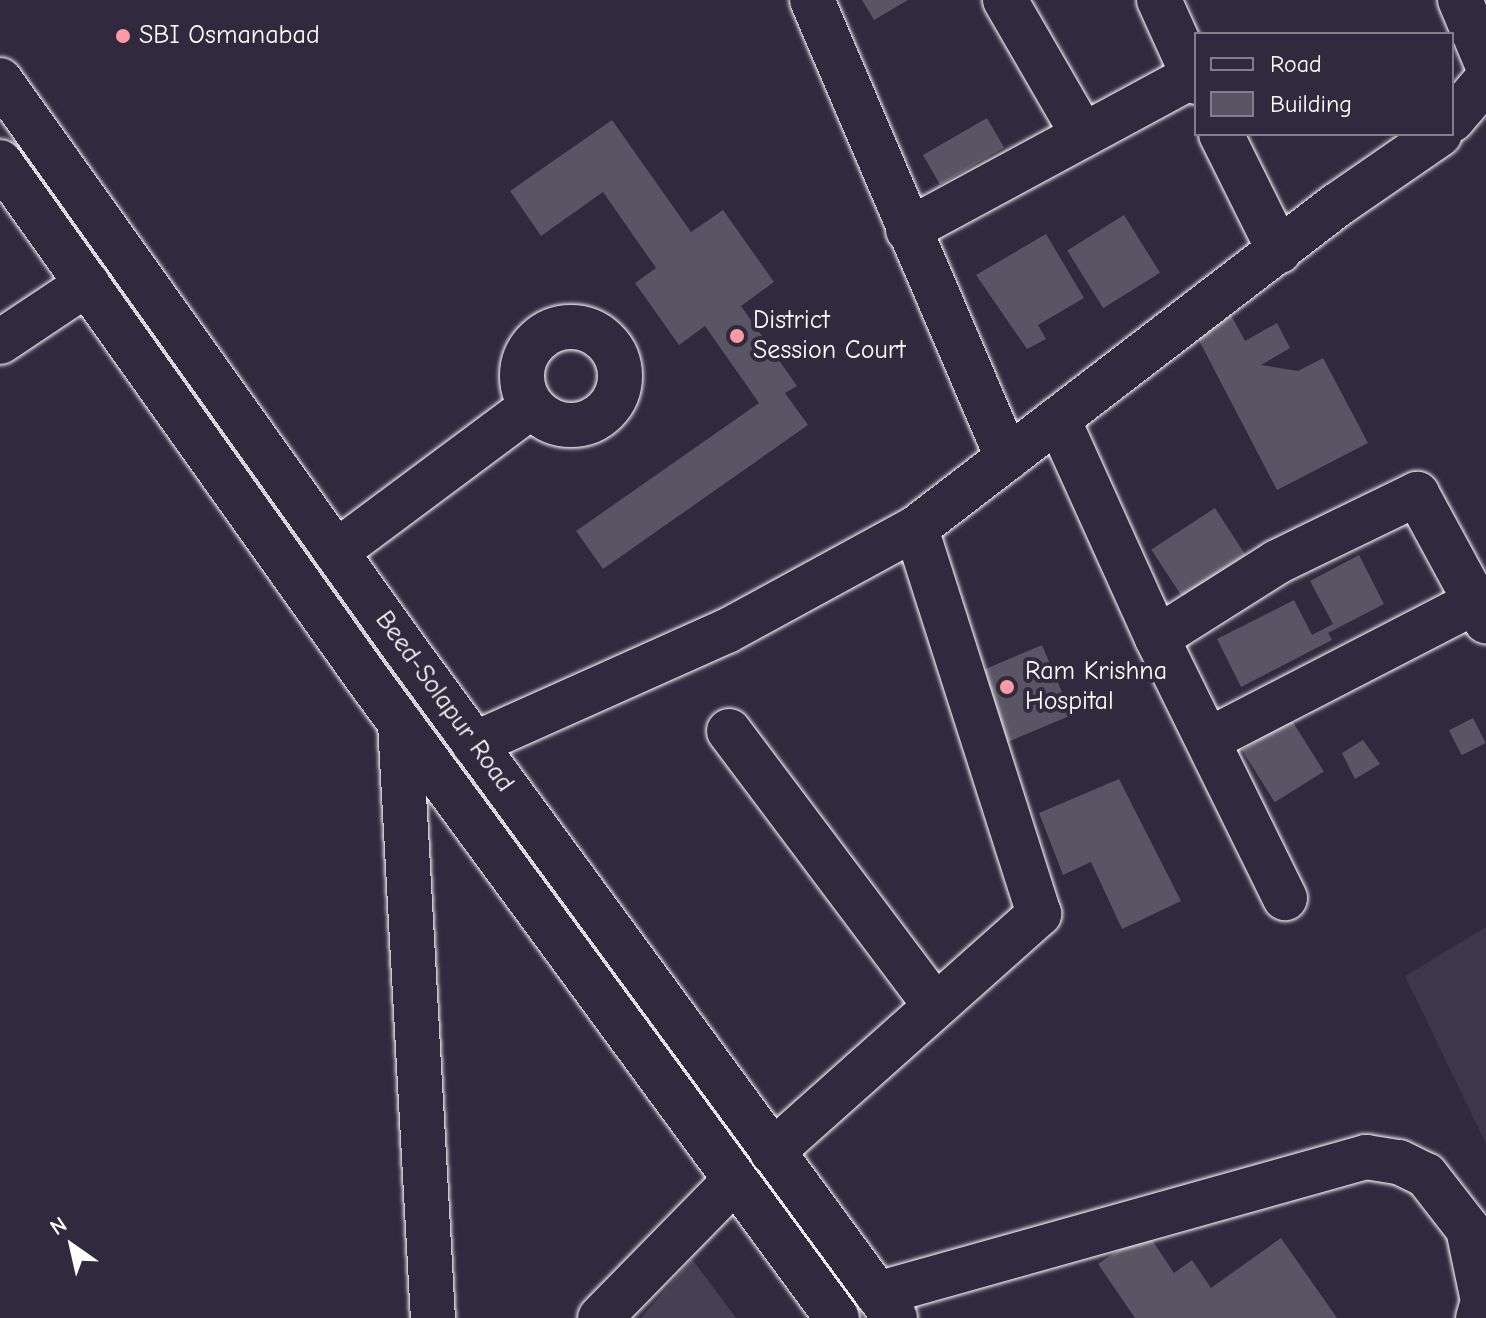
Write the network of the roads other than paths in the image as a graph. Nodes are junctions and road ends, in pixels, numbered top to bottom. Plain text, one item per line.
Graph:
1 (812, 0) edge
2 (1005, 0) edge
3 (1159, 0) edge
4 (1460, 0) edge
5 (1486, 62) edge
6 (1194, 79) edge
7 (0, 80) edge
8 (1486, 80) edge
9 (1454, 118) edge
10 (1083, 135) junction
11 (1222, 136) edge
12 (1437, 136) edge
13 (0, 162) edge
14 (908, 230) junction
15 (1279, 251) junction
16 (87, 284) junction
17 (0, 342) edge
18 (532, 406) dead end
19 (1058, 419) junction
20 (1007, 458) junction
21 (916, 528) junction
22 (336, 552) junction
23 (1482, 611) edge
24 (1157, 638) junction
25 (400, 723) junction
26 (729, 731) dead end
27 (1208, 740) junction
28 (474, 744) junction
29 (1285, 898) dead end
30 (934, 1004) junction
31 (772, 1152) junction
32 (734, 1181) junction
33 (886, 1306) edge
34 (433, 1318) edge
35 (600, 1318) edge
36 (837, 1318) edge
37 (1478, 1318) edge

1 - 14 street
2 - 10 street
3 - 6 street
4 - 5 street
6 - 10 street
7 - 22 street, Beed-Solapur Road
8 - 9 street
10 - 14 street
11 - 15 street
12 - 15 street
13 - 16 street, Beed-Solapur Road
14 - 20 street
15 - 19 street
16 - 17 street
16 - 25 street, Beed-Solapur Road
18 - 22 street
19 - 20 street
19 - 24 street
20 - 21 street
21 - 28 street
21 - 30 street
22 - 28 street, Beed-Solapur Road
23 - 24 street
23 - 27 street
24 - 27 street
25 - 32 street, Beed-Solapur Road
25 - 34 street
26 - 30 street
27 - 29 street
28 - 31 street, Beed-Solapur Road
30 - 31 street
31 - 33 street, Beed-Solapur Road
32 - 35 street
32 - 36 street, Beed-Solapur Road
33 - 37 street

